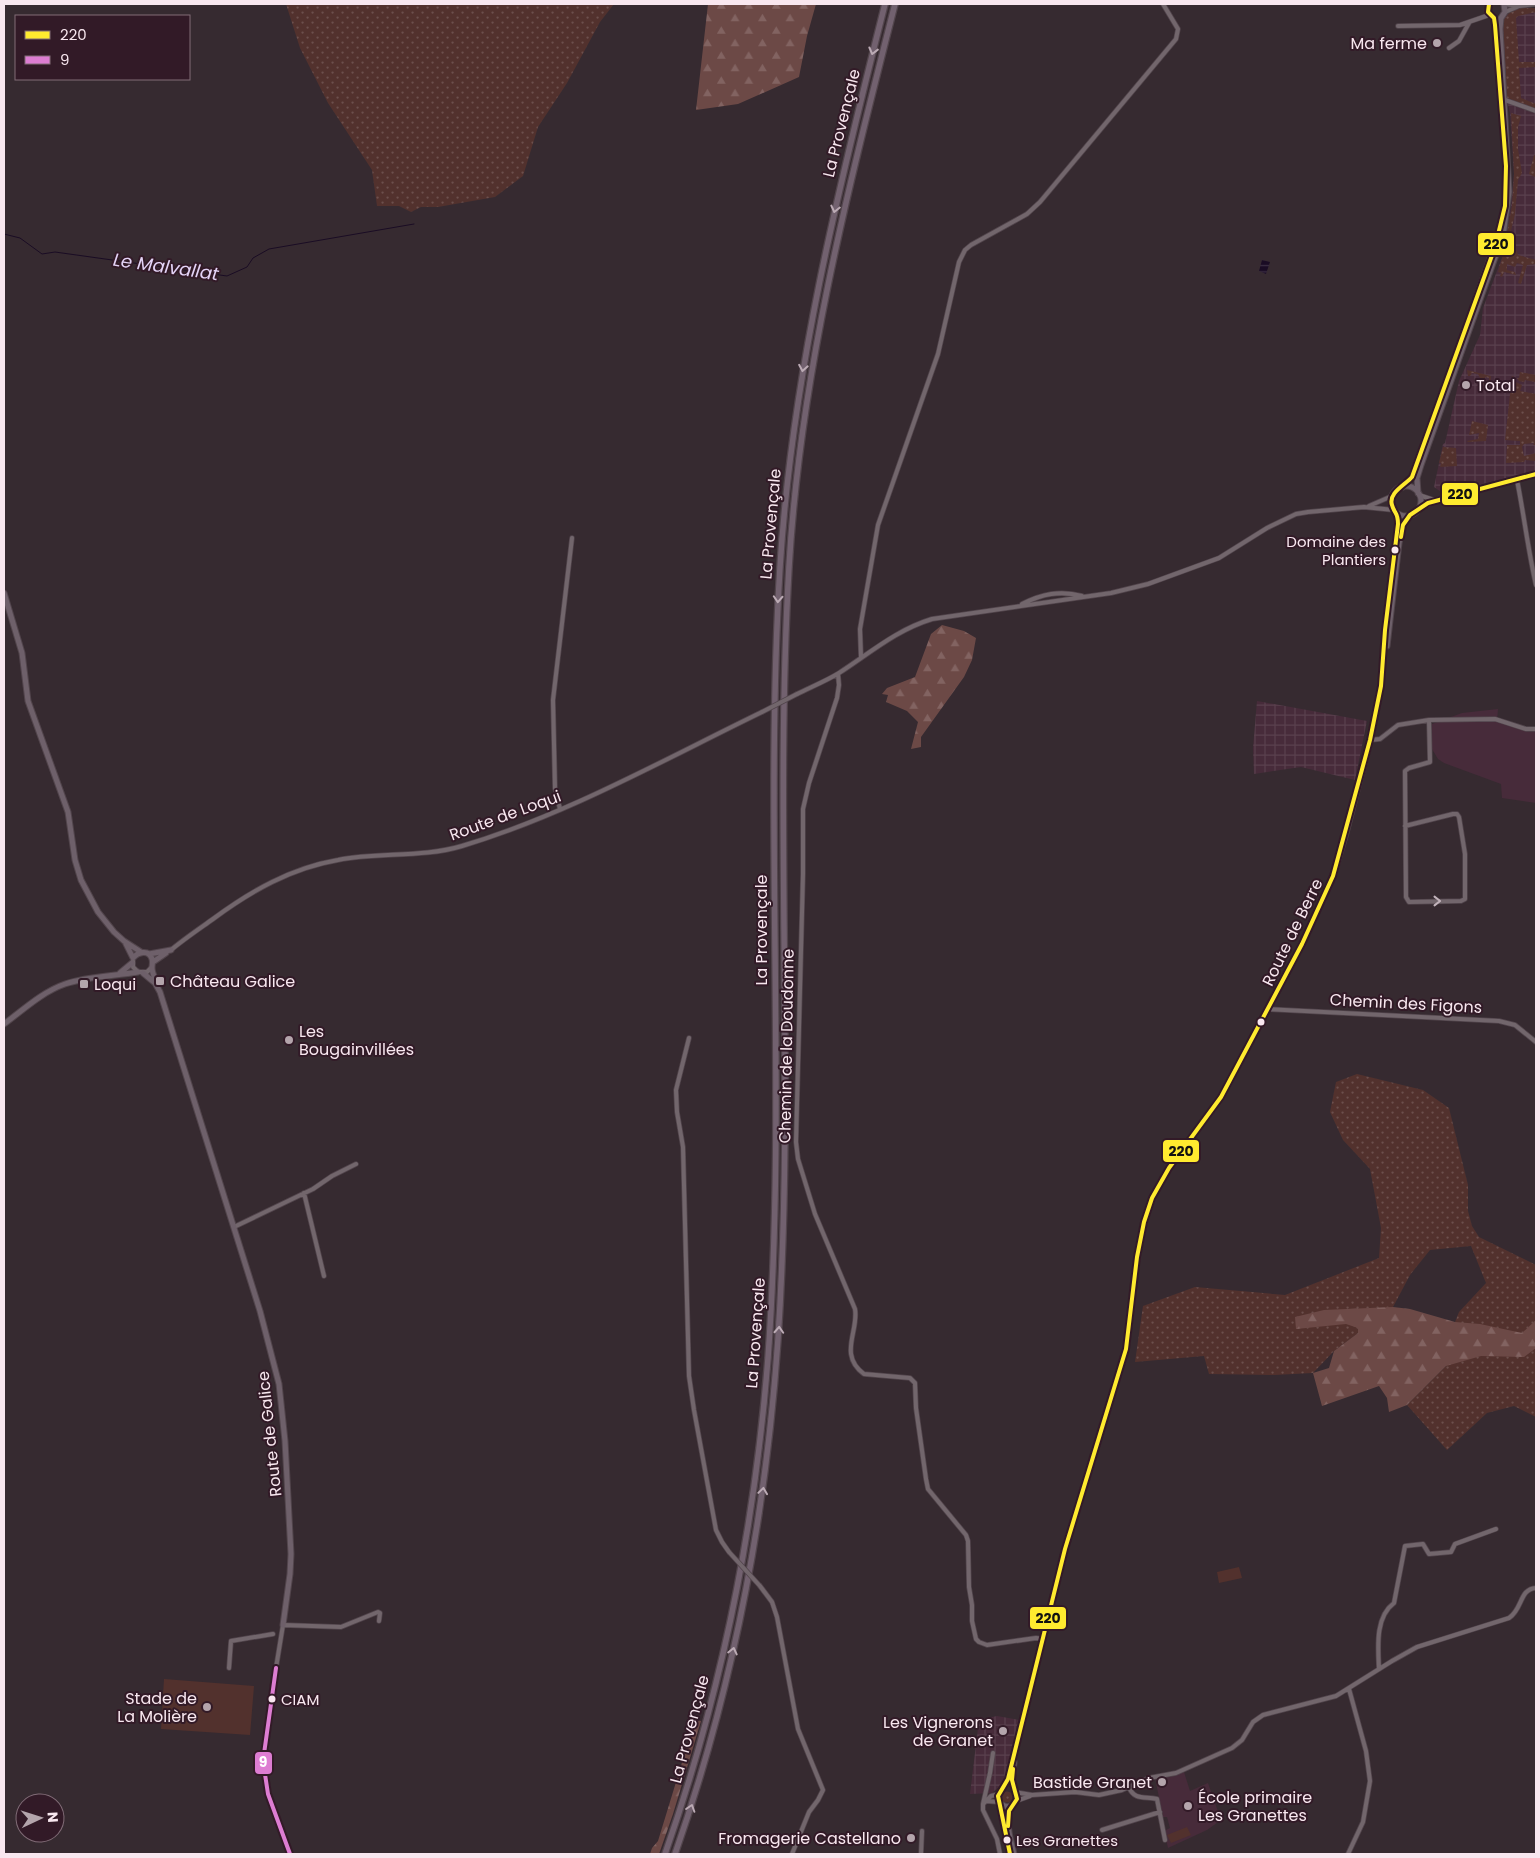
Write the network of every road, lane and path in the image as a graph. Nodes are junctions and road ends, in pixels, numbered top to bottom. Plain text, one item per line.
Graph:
1 (886, 4) edge
2 (895, 4) edge
3 (1163, 4) edge
4 (1489, 4) edge
5 (1504, 4) edge
6 (1536, 4) edge
7 (1519, 6) junction
8 (1505, 12) junction
9 (1492, 17) junction
10 (1501, 18) junction
11 (1469, 23) junction
12 (1398, 26) dead end
13 (1449, 48) dead end
14 (1505, 100) junction
15 (1536, 111) edge
16 (1536, 474) edge
17 (1517, 480) junction
18 (1403, 487) junction
19 (1418, 492) junction
20 (1392, 496) junction
21 (1436, 500) junction
22 (1364, 507) junction
23 (1418, 510) junction
24 (1396, 512) junction
25 (1410, 515) junction
26 (572, 538) dead end
27 (1536, 585) edge
28 (4, 592) edge
29 (1085, 597) junction
30 (1020, 606) junction
31 (861, 657) junction
32 (1382, 671) junction
33 (838, 674) junction
34 (1429, 720) junction
35 (1536, 729) edge
36 (1370, 740) junction
37 (560, 810) junction
38 (1405, 826) junction
39 (124, 941) junction
40 (170, 950) junction
41 (141, 952) junction
42 (148, 954) junction
43 (132, 961) junction
44 (152, 964) junction
45 (141, 972) junction
46 (114, 975) junction
47 (158, 986) joint
48 (160, 992) junction
49 (1267, 1009) junction
50 (4, 1024) edge
51 (689, 1038) dead end
52 (1536, 1042) edge
53 (356, 1164) dead end
54 (304, 1193) junction
55 (234, 1227) junction
56 (324, 1276) dead end
57 (1496, 1529) dead end
58 (1536, 1588) edge
59 (379, 1621) dead end
60 (282, 1625) junction
61 (273, 1634) dead end
62 (1042, 1639) junction
63 (229, 1668) dead end
64 (276, 1668) joint
65 (1379, 1669) junction
66 (1349, 1689) junction
67 (993, 1753) dead end
68 (1014, 1757) junction
69 (1129, 1787) junction
70 (1001, 1791) junction
71 (1014, 1791) junction
72 (1032, 1795) junction
73 (1016, 1801) junction
74 (984, 1802) junction
75 (1000, 1803) junction
76 (1011, 1806) junction
77 (1160, 1812) junction
78 (1102, 1830) dead end
79 (922, 1831) dead end
80 (1165, 1840) dead end
81 (290, 1854) edge
82 (666, 1854) edge
83 (675, 1854) edge
84 (792, 1854) edge
85 (921, 1854) edge
86 (1000, 1854) edge
87 (1010, 1854) edge
88 (1014, 1854) edge
89 (1348, 1854) edge

1 -> 82 highway, La Provençale
83 -> 2 highway, La Provençale
3 - 31 street
4 - 9 main road
5 - 7 street
5 - 8 main road
6 - 7 street
7 - 8 street
8 - 10 main road
9 - 10 main road
9 - 11 street
9 - 18 main road
10 - 14 main road
11 - 12 street
11 - 13 street
14 - 15 street
14 - 19 main road
16 - 17 street
17 - 21 street
17 - 27 street
18 - 19 main road
18 - 20 main road
19 - 21 street
19 - 23 main road
20 - 22 street
20 - 24 main road
21 - 23 street
22 - 24 street
22 - 29 street, Route de Loqui
23 - 25 main road
24 - 25 main road
24 - 32 main road, Route de Berre
25 - 32 main road, Route de Berre
26 - 37 street
28 - 39 main road
29 - 30 street, Route de Loqui
29 - 30 street
30 - 31 street, Route de Loqui
31 - 33 street, Route de Loqui
32 - 36 main road, Route de Berre
33 - 37 street, Route de Loqui, bridge
33 - 62 street, Chemin de la Doudonne
34 - 35 street
34 - 36 street
34 - 38 street
36 - 49 main road, Route de Berre
37 - 40 street, Route de Loqui
38 -> 38 street
39 - 41 main road
39 - 43 main road
40 - 42 main road
40 - 44 main road
41 - 42 main road
41 - 43 main road
42 - 44 main road
43 - 45 street
43 - 46 main road
44 - 45 street
44 - 47 main road
45 - 46 main road
45 - 48 main road
46 - 50 main road
47 - 48 street
48 - 55 main road, Route de Galice
49 - 52 street, Chemin des Figons
49 - 62 main road, Route de Berre
51 - 84 street, bridge
53 - 54 street
54 - 55 street
54 - 56 street
55 - 60 main road, Route de Galice
57 - 65 street
58 - 65 street
59 - 60 street
60 - 64 street, Route de Galice
61 - 63 street
62 - 68 main road, Route de Berre
64 - 81 main road, Route de Galice
65 - 66 street
66 - 69 street
66 - 89 street
67 - 74 street
68 - 70 main road, Route de Berre
68 - 71 main road, Route de Berre
69 - 72 street
69 - 77 street
70 - 71 main road
70 - 74 street
70 - 75 main road
71 - 72 street
71 - 73 main road
72 - 73 street
73 - 76 main road
74 - 75 street
74 - 86 street
75 - 76 main road
75 - 87 main road
76 - 88 main road
77 - 78 street
77 - 80 street
79 - 85 street

